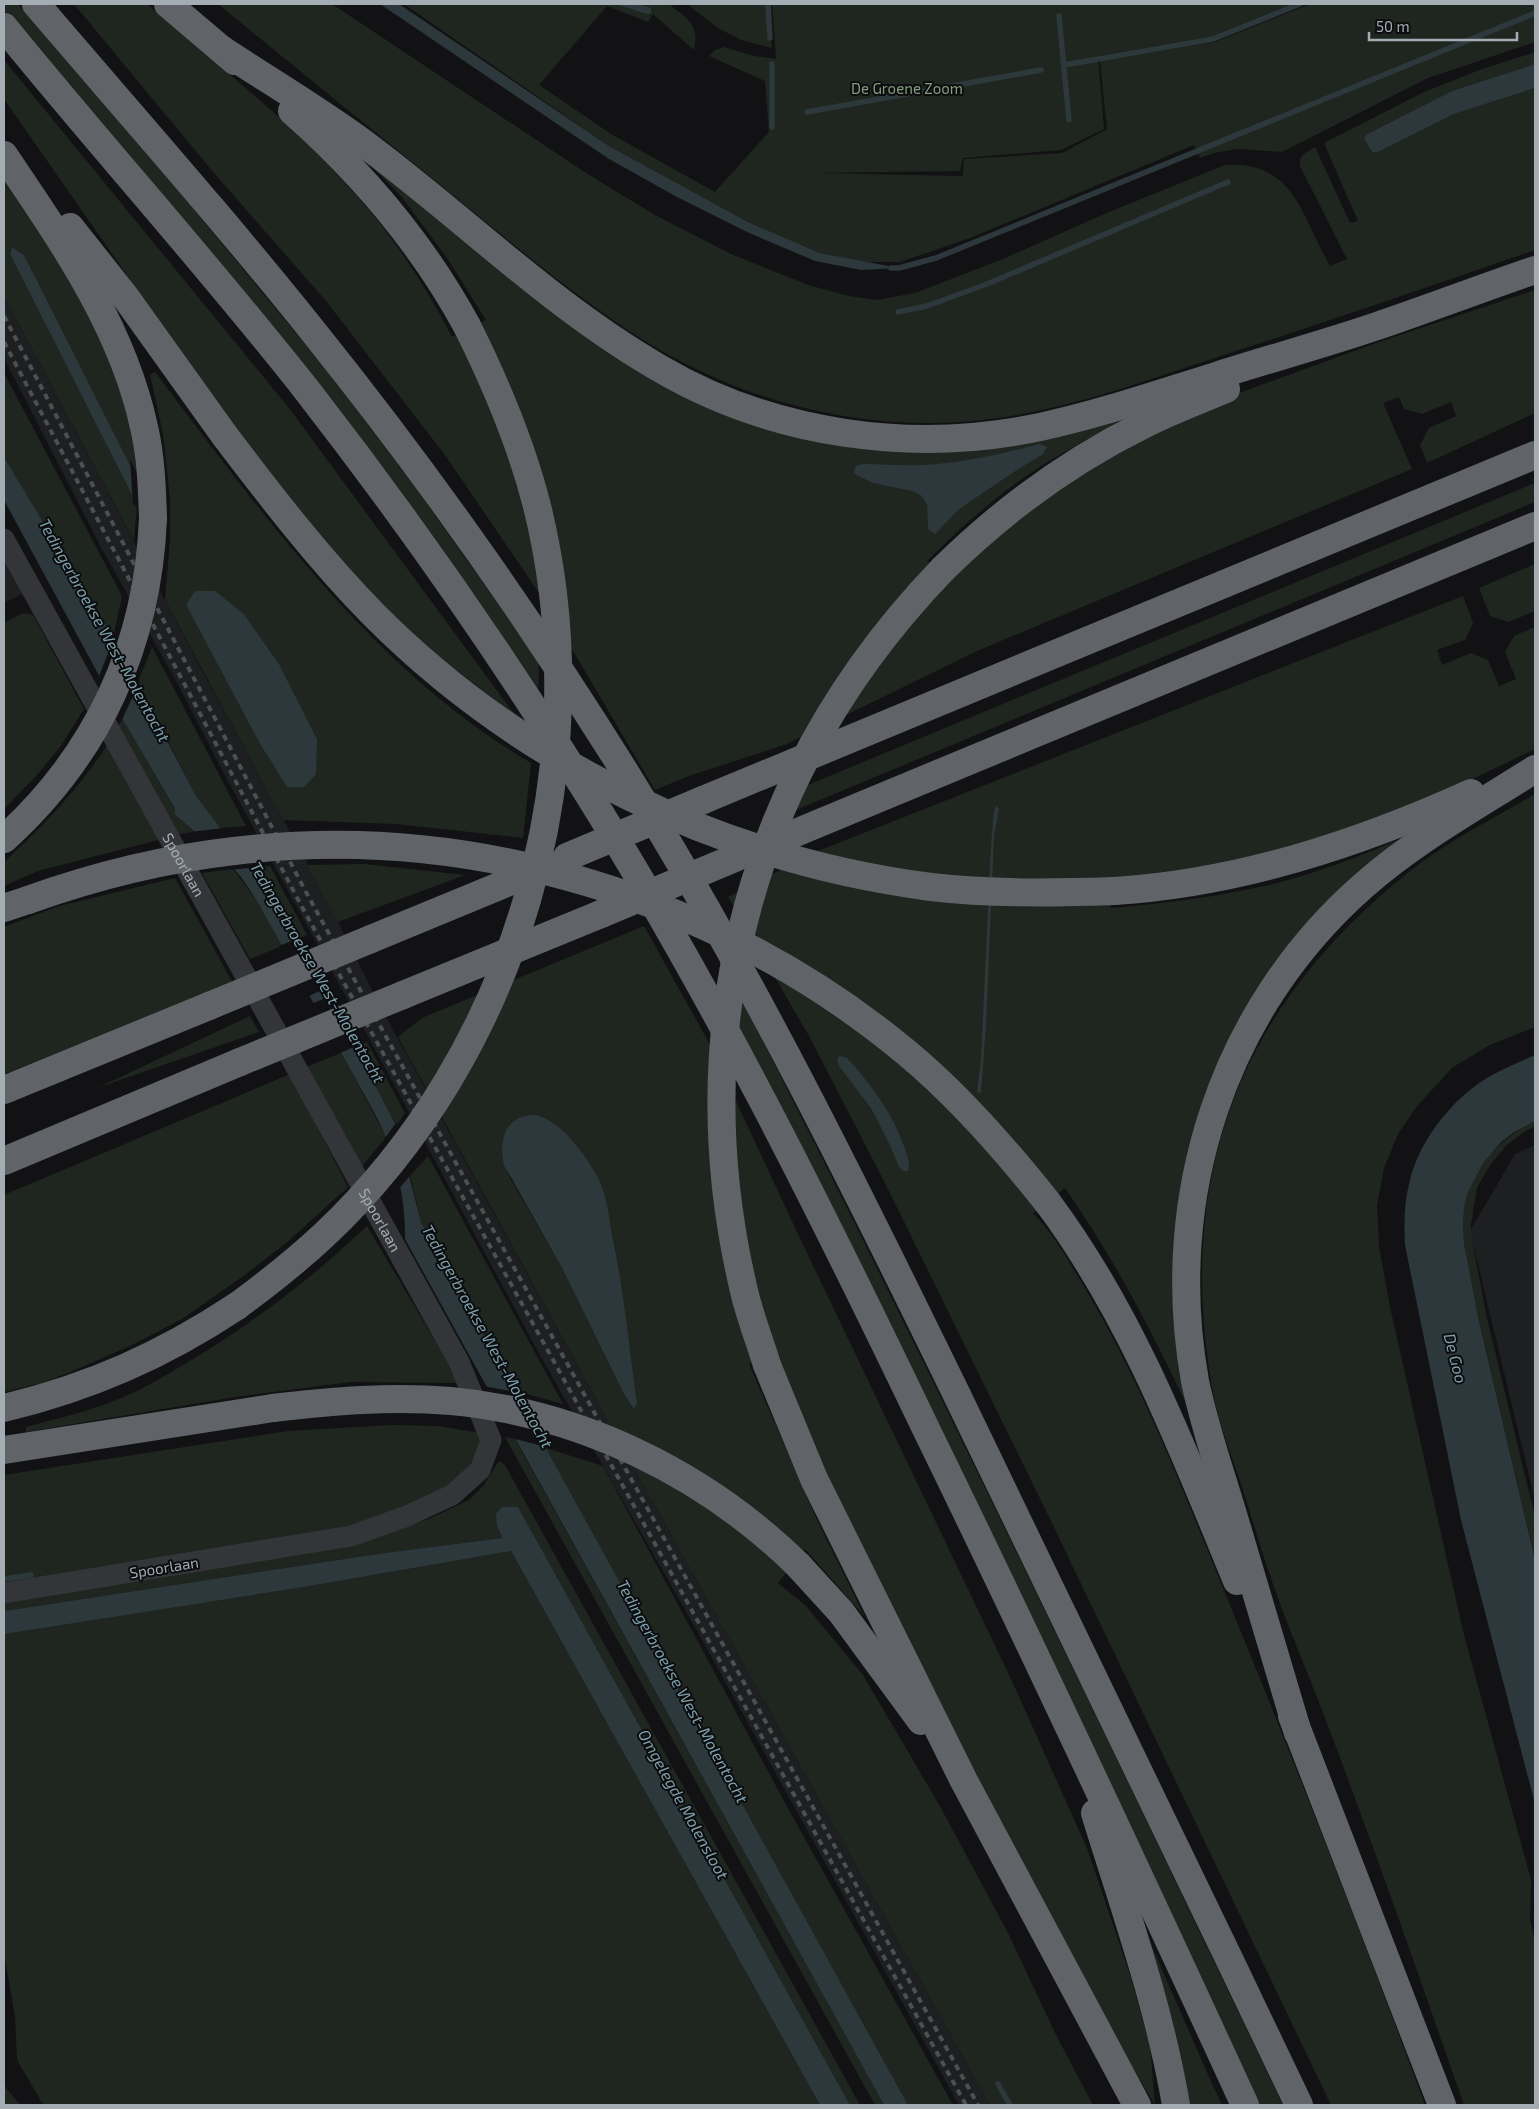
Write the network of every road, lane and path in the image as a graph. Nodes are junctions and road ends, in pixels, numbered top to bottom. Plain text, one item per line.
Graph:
1 (36, 4) edge
2 (168, 4) edge
3 (4, 27) edge
4 (222, 49) junction
5 (4, 144) edge
6 (4, 155) edge
7 (1535, 270) edge
8 (1375, 326) junction
9 (1535, 454) edge
10 (1535, 526) edge
11 (4, 539) edge
12 (1535, 764) edge
13 (1535, 769) edge
14 (4, 838) edge
15 (16, 904) edge
16 (4, 1090) edge
17 (4, 1161) edge
18 (4, 1408) edge
19 (4, 1450) edge
20 (4, 1593) edge
21 (1062, 1709) junction
22 (1298, 1733) junction
23 (964, 1781) junction
24 (1137, 2105) edge
25 (1176, 2105) edge
26 (1245, 2105) edge
27 (1299, 2105) edge
28 (1442, 2105) edge

1 - 27 highway
2 - 4 highway
3 - 21 highway
4 - 8 highway
4 - 18 highway, bridge
5 - 12 highway, bridge
6 - 14 highway, bridge
7 - 8 highway
8 - 23 highway, bridge
9 - 16 highway, bridge
10 - 17 highway, bridge
11 - 20 street, Spoorlaan
13 - 22 highway
15 - 22 highway, bridge
19 - 23 highway, bridge
21 - 25 highway
21 - 26 highway
22 - 28 highway
23 - 24 highway

